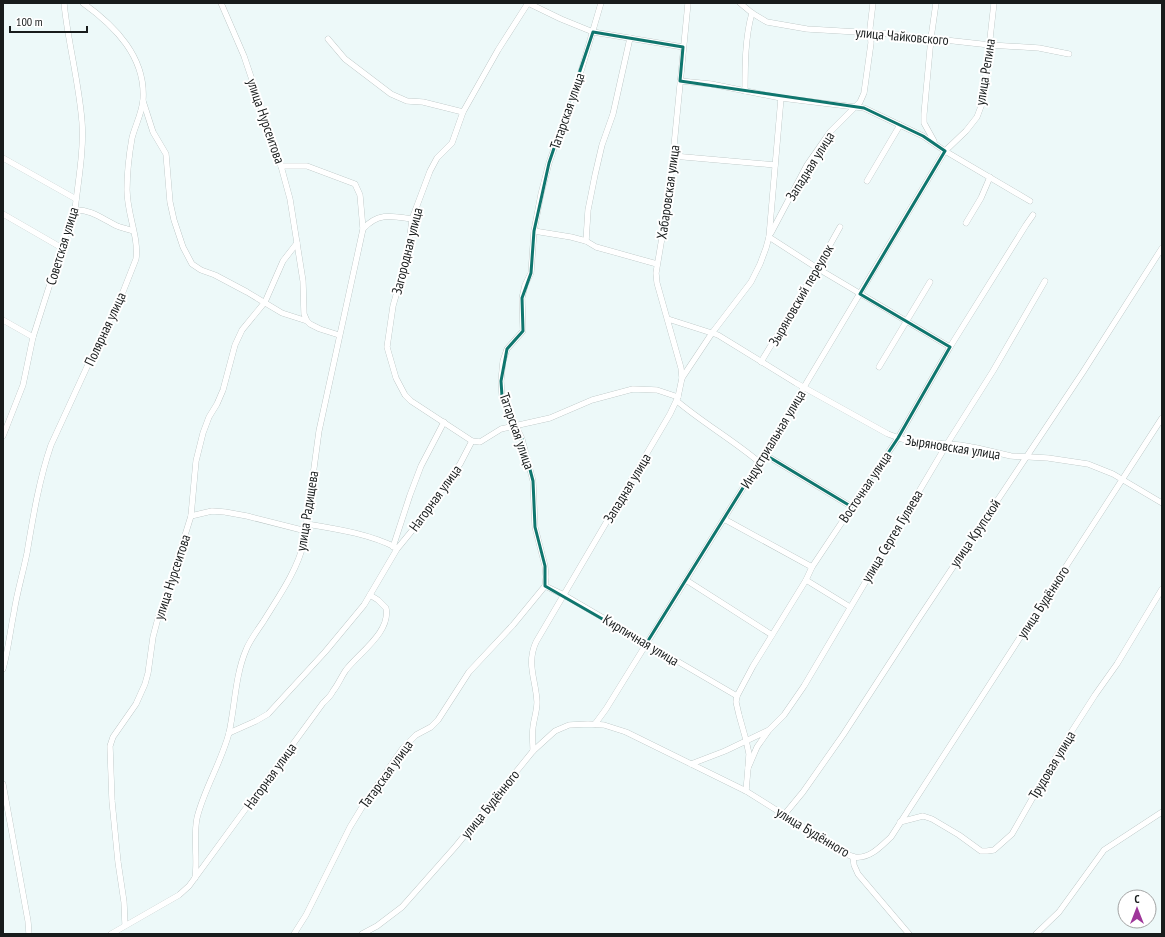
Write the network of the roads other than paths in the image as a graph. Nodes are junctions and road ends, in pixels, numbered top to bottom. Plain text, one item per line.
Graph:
1 (64, 3) edge
2 (83, 3) edge
3 (221, 3) edge
4 (528, 3) edge
5 (601, 3) edge
6 (688, 3) edge
7 (740, 3) edge
8 (873, 3) edge
9 (936, 3) edge
10 (994, 3) edge
11 (752, 13) junction
12 (593, 32) junction
13 (870, 33) junction
14 (630, 38) junction
15 (931, 38) junction
16 (328, 39) dead end
17 (990, 44) junction
18 (683, 48) junction
19 (1069, 54) dead end
20 (680, 81) junction
21 (745, 91) junction
22 (781, 98) junction
23 (143, 101) junction
24 (859, 104) junction
25 (463, 112) junction
26 (900, 125) junction
27 (936, 144) junction
28 (945, 151) junction
29 (673, 156) junction
30 (3, 158) edge
31 (775, 165) junction
32 (281, 166) junction
33 (990, 177) junction
34 (867, 180) dead end
35 (76, 200) junction
36 (1030, 201) dead end
37 (75, 210) junction
38 (3, 214) edge
39 (1033, 215) dead end
40 (412, 219) junction
41 (966, 223) dead end
42 (840, 227) dead end
43 (363, 228) junction
44 (133, 231) junction
45 (534, 231) junction
46 (769, 237) junction
47 (586, 241) junction
48 (298, 243) junction
49 (62, 248) junction
50 (1162, 248) edge
51 (657, 264) junction
52 (817, 268) junction
53 (1045, 281) dead end
54 (930, 282) dead end
55 (860, 294) junction
56 (265, 302) junction
57 (668, 319) junction
58 (3, 320) edge
59 (307, 321) junction
60 (907, 321) junction
61 (712, 334) junction
62 (339, 335) junction
63 (32, 338) junction
64 (950, 347) junction
65 (761, 362) junction
66 (879, 367) dead end
67 (682, 378) junction
68 (804, 387) junction
69 (677, 399) junction
70 (1162, 418) edge
71 (444, 422) junction
72 (516, 426) junction
73 (3, 434) edge
74 (898, 438) junction
75 (472, 441) junction
76 (947, 444) junction
77 (764, 454) junction
78 (1026, 456) junction
79 (759, 462) junction
80 (1123, 480) junction
81 (1162, 502) edge
82 (852, 507) junction
83 (191, 516) junction
84 (724, 520) junction
85 (307, 524) junction
86 (306, 531) junction
87 (395, 548) junction
88 (812, 567) junction
89 (686, 580) junction
90 (806, 580) junction
91 (545, 586) junction
92 (1162, 589) edge
93 (370, 595) junction
94 (564, 595) junction
95 (850, 606) junction
96 (772, 634) junction
97 (646, 644) junction
98 (3, 669) edge
99 (737, 696) junction
100 (595, 724) junction
101 (769, 730) junction
102 (228, 733) junction
103 (746, 740) junction
104 (533, 752) junction
105 (692, 764) junction
106 (748, 768) junction
107 (3, 784) edge
108 (746, 791) junction
109 (1162, 812) edge
110 (784, 815) junction
111 (900, 823) junction
112 (853, 857) junction
113 (195, 878) junction
114 (125, 925) junction
115 (29, 934) edge
116 (112, 934) edge
117 (294, 934) edge
118 (362, 934) edge
119 (909, 934) edge
120 (1036, 934) edge

1 - 35 street, Советская улица
2 - 23 street, Полярная улица
3 - 32 street, улица Нурсеитова
4 - 12 street
4 - 25 street, Загородная улица
5 - 12 street, Татарская улица
6 - 18 street, Хабаровская улица
7 - 11 street, улица Чайковского
8 - 13 street
9 - 15 street
10 - 17 street, улица Репина
11 - 13 street, улица Чайковского
11 - 21 street
12 - 14 street
12 - 45 street, Татарская улица
13 - 15 street, улица Чайковского
13 - 24 street
14 - 18 street
14 - 47 street
15 - 17 street, улица Чайковского
15 - 27 street
16 - 25 street
17 - 19 street, улица Чайковского
17 - 28 street, улица Репина
18 - 20 street, Хабаровская улица
20 - 21 street
20 - 29 street, Хабаровская улица
21 - 22 street
22 - 24 street
22 - 31 street, Западная улица
23 - 44 street, Полярная улица
23 - 56 street
24 - 26 street
24 - 46 street, Западная улица
25 - 40 street, Загородная улица
26 - 27 street
26 - 34 street
27 - 28 street
28 - 33 street
28 - 55 street, Индустриальная улица
29 - 31 street
29 - 51 street, Хабаровская улица
30 - 35 street
31 - 46 street, Западная улица
32 - 43 street, улица Радищева
32 - 48 street, улица Нурсеитова
33 - 36 street
33 - 41 street
35 - 37 street, Советская улица
37 - 44 street
37 - 49 street, Советская улица
38 - 49 street
39 - 64 street, Восточная улица
40 - 43 street
40 - 71 street, Загородная улица
42 - 52 street, Зыряновский переулок
43 - 62 street, улица Радищева
44 - 98 street, Полярная улица
45 - 47 street
45 - 72 street, Татарская улица
46 - 52 street
46 - 61 street, Западная улица
47 - 51 street
48 - 56 street, улица Нурсеитова
48 - 59 street, улица Нурсеитова
49 - 63 street, Советская улица
50 - 78 street, улица Крупской
51 - 57 street, Хабаровская улица
52 - 55 street
52 - 65 street, Зыряновский переулок
53 - 76 street, улица Сергея Гуляева
54 - 60 street
55 - 60 street
55 - 68 street, Индустриальная улица
56 - 59 street
56 - 83 street, улица Нурсеитова
57 - 61 street, Зыряновская улица
57 - 67 street, Хабаровская улица
58 - 63 street
59 - 62 street
60 - 64 street
60 - 66 street
61 - 65 street, Зыряновская улица
61 - 67 street, Западная улица
62 - 85 street, улица Радищева
63 - 73 street, Советская улица
64 - 74 street, Восточная улица
65 - 68 street, Зыряновская улица
67 - 69 street, Западная улица
68 - 74 street, Зыряновская улица
68 - 77 street, Индустриальная улица
69 - 72 street
69 - 79 street
69 - 94 street, Западная улица
70 - 80 street, улица Будённого
71 - 75 street, Загородная улица
71 - 87 street
72 - 75 street
72 - 91 street, Татарская улица
74 - 76 street, Зыряновская улица
74 - 82 street, Восточная улица
75 - 87 street, Нагорная улица
76 - 78 street, Зыряновская улица
76 - 95 street, улица Сергея Гуляева
77 - 79 street, Индустриальная улица
77 - 82 street
78 - 80 street, Зыряновская улица
78 - 110 street, улица Крупской
79 - 84 street, Индустриальная улица
80 - 81 street, Зыряновская улица
80 - 111 street, улица Будённого
82 - 88 street, Восточная улица
83 - 86 street
83 - 114 street, улица Нурсеитова
84 - 88 street
84 - 89 street, Индустриальная улица
85 - 86 street, улица Радищева
85 - 87 street
86 - 102 street, улица Радищева
87 - 93 street, Нагорная улица
88 - 90 street, Восточная улица
89 - 96 street
89 - 97 street, Индустриальная улица
90 - 95 street
90 - 96 street, Восточная улица
91 - 94 street, Кирпичная улица
91 - 117 street, Татарская улица
92 - 111 street, Трудовая улица
93 - 102 street, Нагорная улица
93 - 113 street, Нагорная улица
94 - 97 street, Кирпичная улица
94 - 104 street, Западная улица
95 - 101 street, улица Сергея Гуляева
96 - 99 street, Восточная улица
97 - 99 street, Кирпичная улица
97 - 100 street, Индустриальная улица
99 - 103 street
100 - 104 street, улица Будённого
100 - 105 street, улица Будённого
101 - 103 street
101 - 106 street, улица Сергея Гуляева
102 - 113 street, улица Радищева
103 - 105 street
103 - 106 street
104 - 118 street, улица Будённого
105 - 108 street, улица Будённого
106 - 108 street, улица Сергея Гуляева
107 - 115 street
108 - 110 street, улица Будённого
109 - 120 street
110 - 112 street, улица Будённого
111 - 112 street, улица Будённого
112 - 119 street
113 - 114 street, Нагорная улица
114 - 116 street, Нагорная улица

